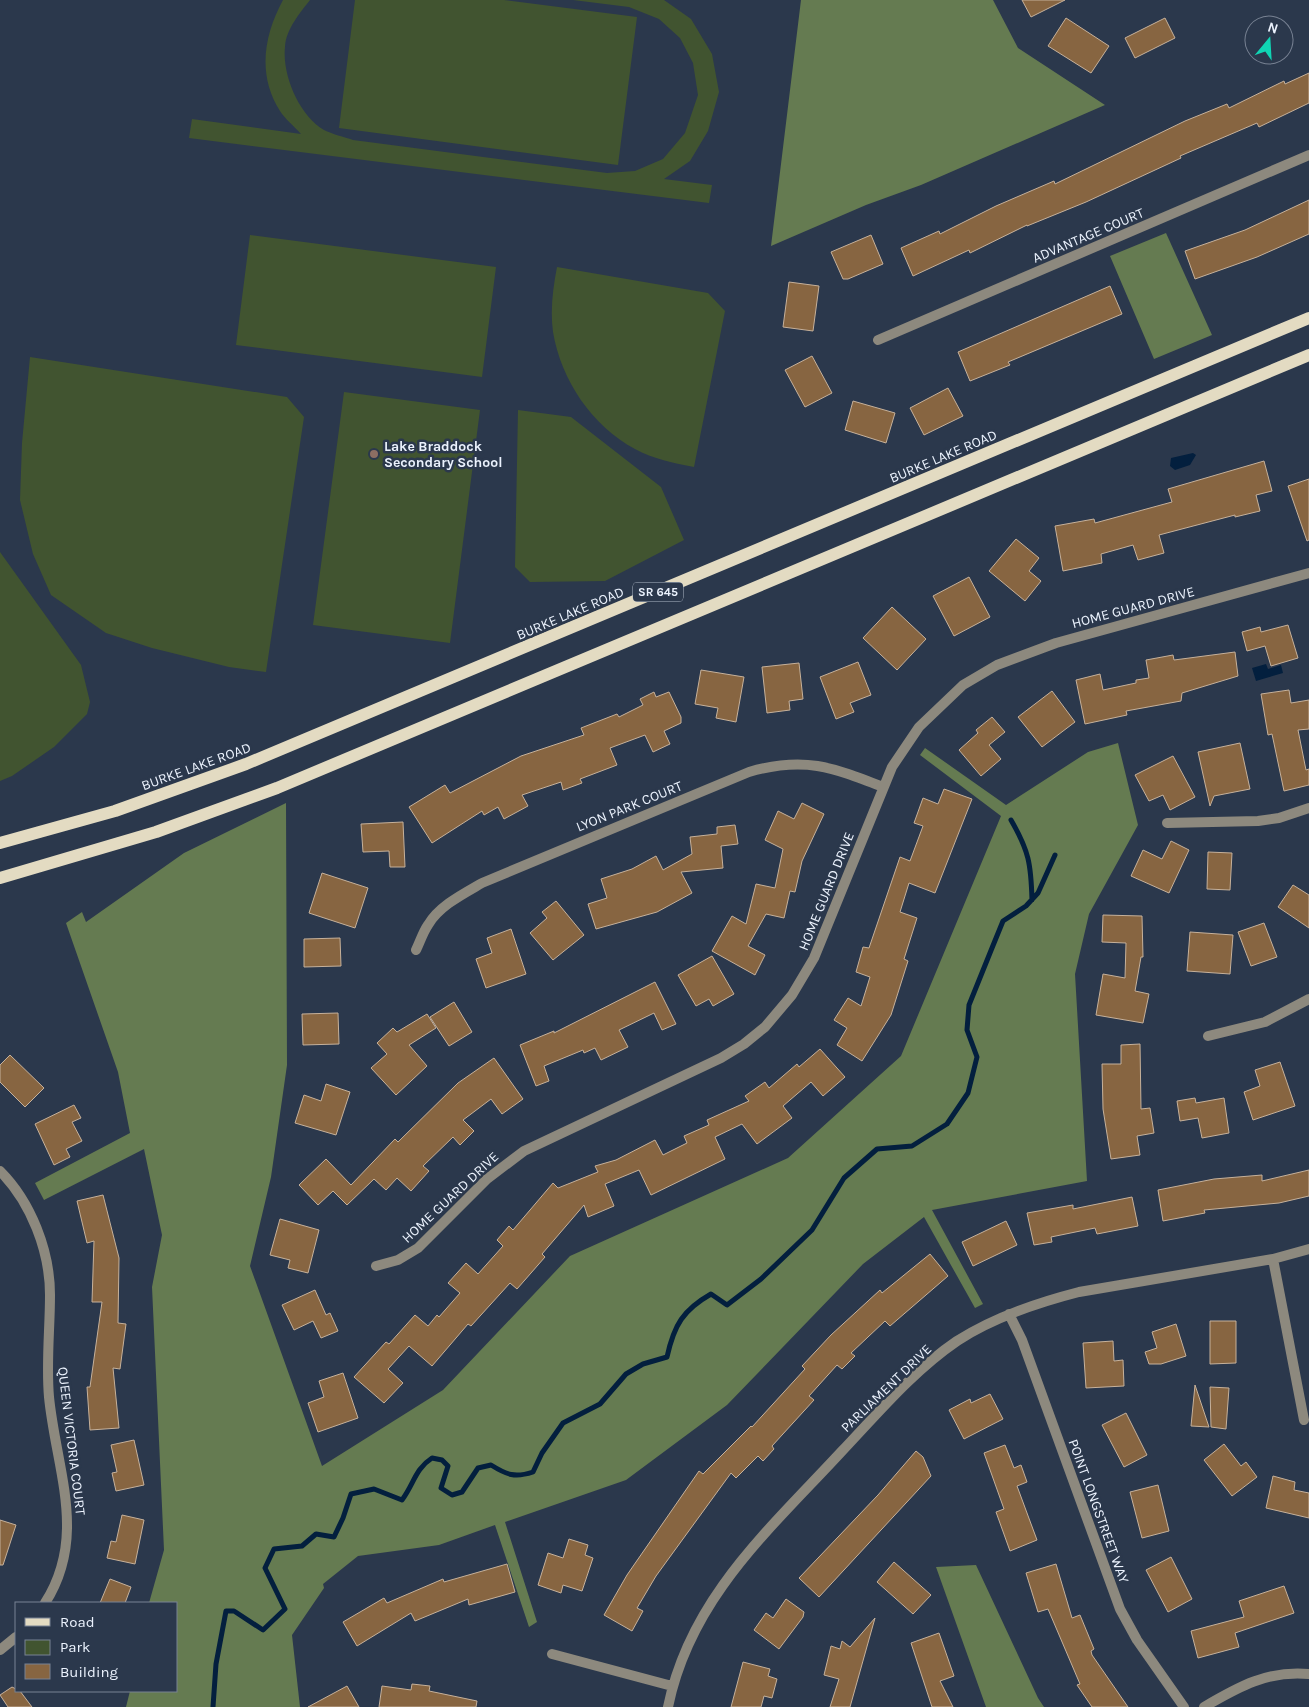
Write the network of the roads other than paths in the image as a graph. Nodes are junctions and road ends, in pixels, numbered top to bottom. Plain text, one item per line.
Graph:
1 (1309, 155) edge
2 (1309, 318) edge
3 (878, 340) dead end
4 (1309, 356) edge
5 (1309, 573) edge
6 (883, 787) junction
7 (1309, 808) edge
8 (1167, 823) dead end
9 (0, 843) edge
10 (0, 878) edge
11 (416, 950) dead end
12 (1309, 999) edge
13 (1208, 1036) dead end
14 (0, 1171) edge
15 (1309, 1249) edge
16 (1273, 1259) junction
17 (376, 1266) dead end
18 (1009, 1314) junction
19 (1304, 1420) dead end
20 (45, 1602) edge
21 (15, 1638) edge
22 (0, 1650) edge
23 (552, 1654) dead end
24 (1309, 1674) edge
25 (672, 1686) junction
26 (668, 1707) edge
27 (1184, 1707) edge
28 (1204, 1707) edge

1 - 3 street, ADVANTAGE COURT
2 - 9 main road, BURKE LAKE ROAD / SR 645
4 - 10 main road, SR 645
5 - 6 street, HOME GUARD DRIVE
6 - 11 street, LYON PARK COURT
6 - 17 street, HOME GUARD DRIVE
7 - 8 street
12 - 13 street
14 - 20 street, QUEEN VICTORIA COURT
15 - 16 street, PARLIAMENT DRIVE
16 - 18 street, PARLIAMENT DRIVE
16 - 19 street
18 - 25 street, PARLIAMENT DRIVE
18 - 27 street, POINT LONGSTREET WAY
21 - 22 street
23 - 25 street
24 - 28 street
25 - 26 street, PARLIAMENT DRIVE

